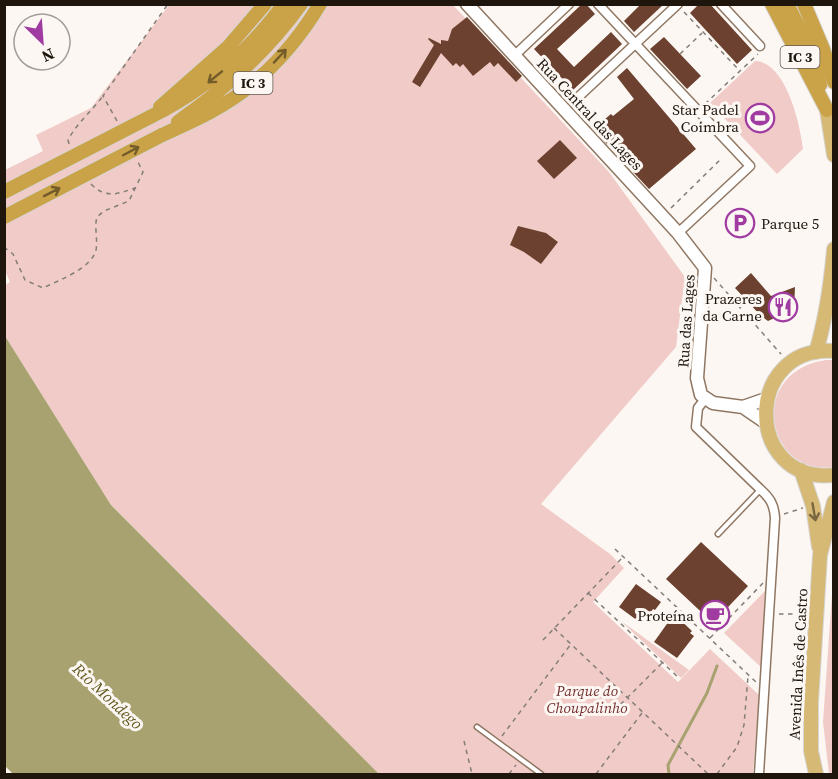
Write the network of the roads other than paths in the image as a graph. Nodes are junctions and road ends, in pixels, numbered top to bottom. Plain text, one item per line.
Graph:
1 (265, 4) edge
2 (284, 4) edge
3 (301, 4) edge
4 (320, 4) edge
5 (467, 4) edge
6 (569, 4) edge
7 (598, 4) edge
8 (721, 4) edge
9 (772, 4) edge
10 (787, 4) edge
11 (804, 4) edge
12 (813, 4) edge
13 (678, 5) edge
14 (635, 44) junction
15 (760, 46) road end
16 (823, 49) junction
17 (515, 55) junction
18 (834, 81) edge
19 (573, 102) dead end
20 (827, 110) junction
21 (150, 117) junction
22 (162, 135) junction
23 (834, 155) edge
24 (4, 192) edge
25 (4, 217) edge
26 (678, 233) junction
27 (688, 246) joint
28 (834, 249) edge
29 (834, 351) edge
30 (816, 352) junction
31 (705, 399) junction
32 (766, 399) junction
33 (743, 407) junction
34 (765, 422) junction
35 (801, 470) junction
36 (834, 475) edge
37 (760, 489) junction
38 (834, 502) edge
39 (718, 534) dead end
40 (820, 555) junction
41 (477, 727) dead end
42 (541, 774) edge
43 (759, 774) edge
44 (816, 774) edge

1 - 21 highway, IC 3
2 -> 21 highway, IC 3
3 - 22 highway, IC 3
22 -> 4 highway, IC 3
5 - 17 main road, Rua Central das Lages
6 - 17 street
7 - 14 street
8 - 15 street
9 - 20 highway, IC 3
10 - 20 highway, IC 3
11 - 16 highway, IC 3
12 - 16 highway, IC 3
13 - 14 street
14 - 19 street
14 - 26 street
16 - 18 highway
17 - 26 main road, Rua Central das Lages
20 - 23 main road
21 - 24 highway, IC 3, bridge
25 -> 22 highway, IC 3, bridge
26 - 27 main road, Rua Central das Lages
27 - 31 main road, Rua das Lages
28 - 30 main road
29 - 30 main road
30 - 32 main road
31 - 33 main road
31 - 37 street
32 - 33 main road
32 - 34 main road
33 - 34 main road
34 - 35 main road
35 - 36 main road
35 -> 40 main road, Avenida Inês de Castro
37 - 39 lane
37 - 43 street
38 - 40 main road, Avenida Inês de Castro
40 - 44 main road, Avenida Inês de Castro
41 - 42 lane

